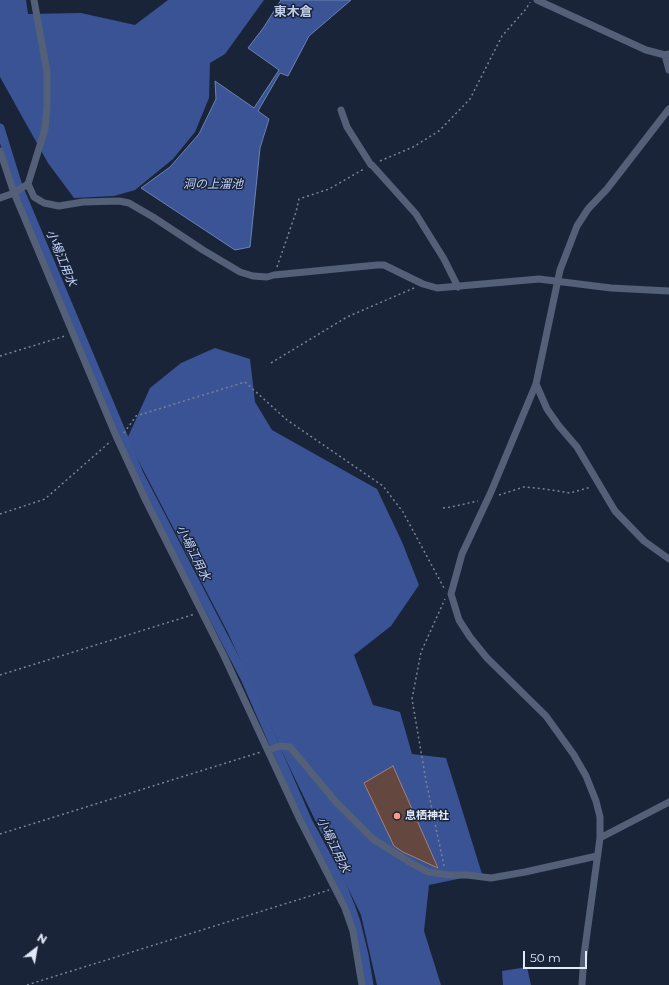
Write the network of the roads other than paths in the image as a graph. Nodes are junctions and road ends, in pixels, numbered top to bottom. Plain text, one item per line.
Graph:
1 (34, 0) edge
2 (537, 0) edge
3 (667, 54) edge
4 (669, 70) edge
5 (669, 109) edge
6 (341, 110) dead end
7 (0, 151) edge
8 (28, 184) junction
9 (17, 191) junction
10 (0, 198) edge
11 (559, 281) junction
12 (458, 287) junction
13 (669, 291) edge
14 (536, 384) junction
15 (669, 560) edge
16 (271, 750) junction
17 (669, 802) edge
18 (600, 838) junction
19 (597, 856) junction
20 (362, 985) edge
21 (582, 985) edge

1 - 8 street
2 - 3 street
3 - 4 street
5 - 11 street
6 - 12 street
7 - 9 street
8 - 9 street
8 - 12 street
9 - 10 street
9 - 16 street
11 - 12 street
11 - 13 street
11 - 14 street
14 - 15 street
14 - 18 street
16 - 19 street
16 - 20 street
17 - 18 street
18 - 19 street
19 - 21 street

